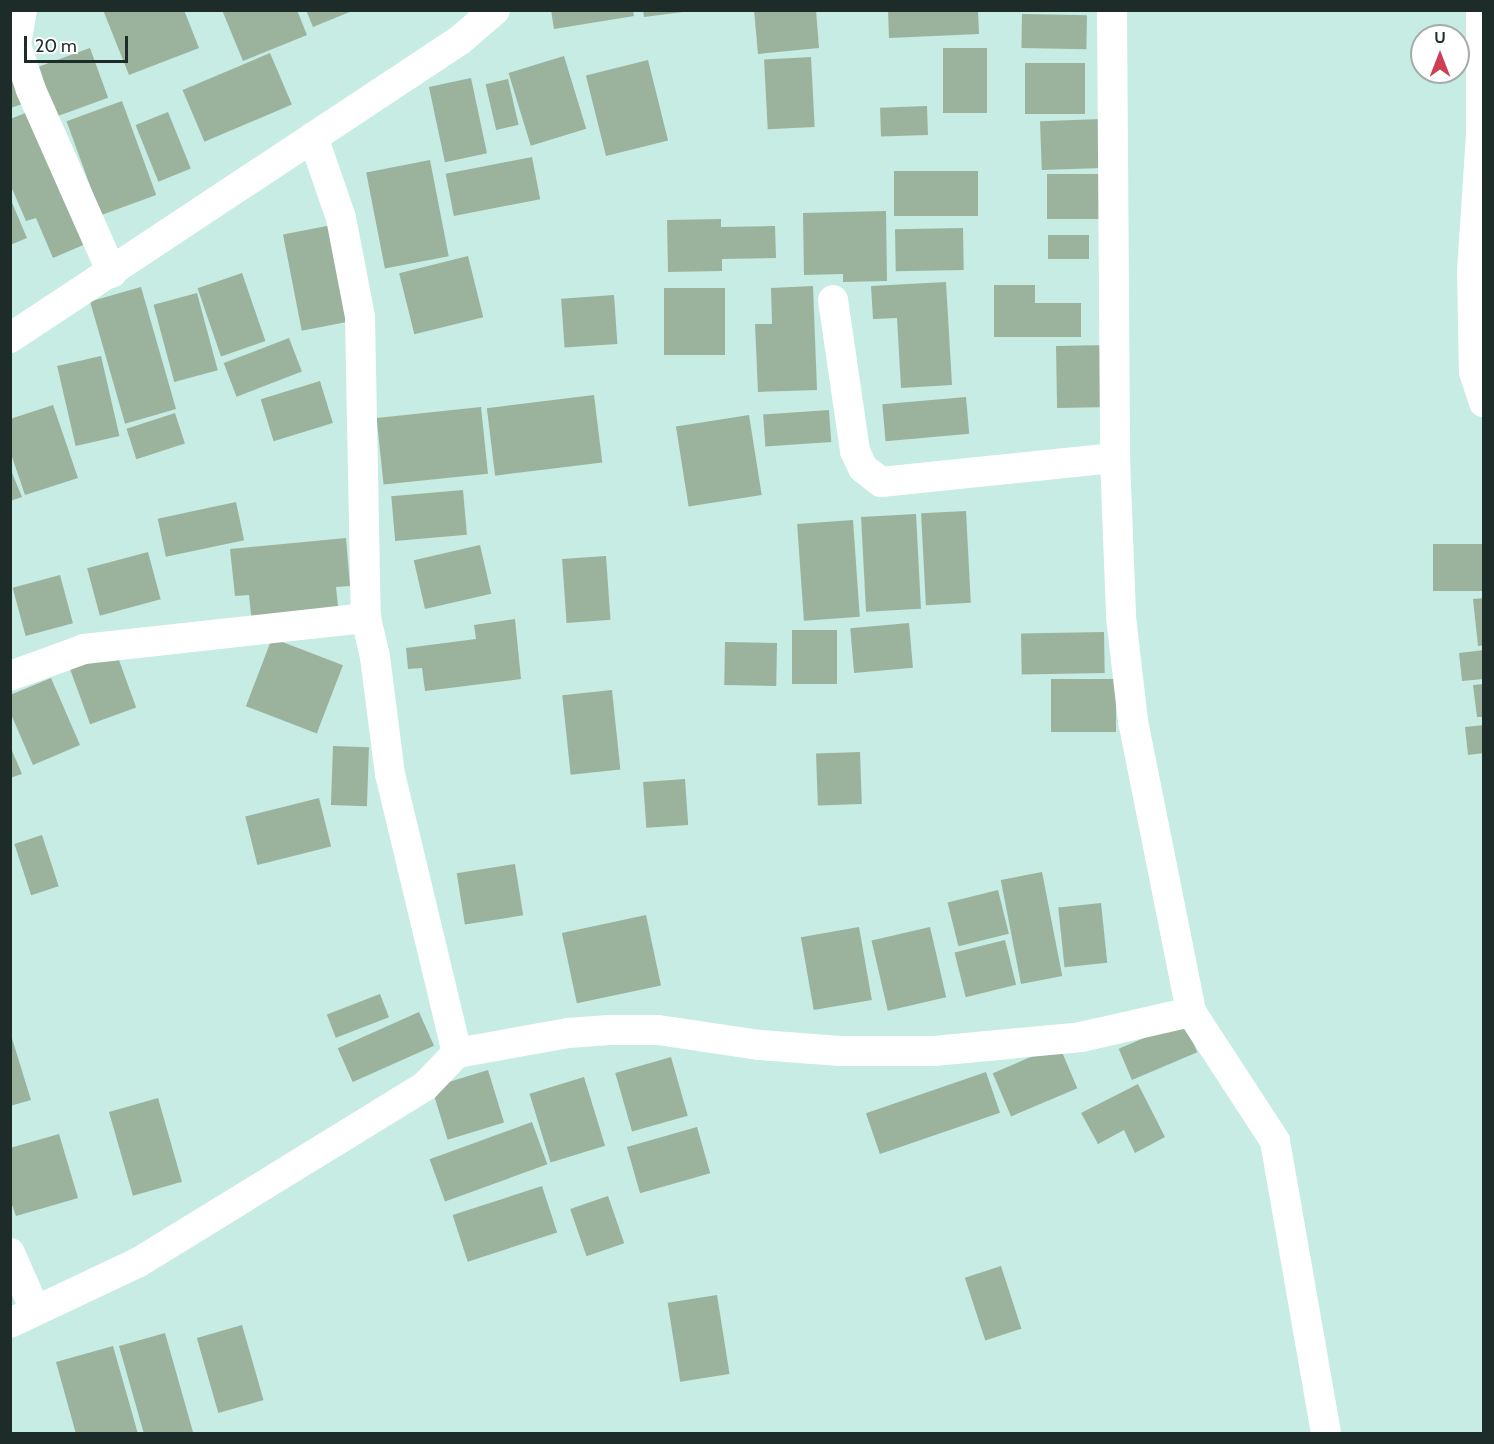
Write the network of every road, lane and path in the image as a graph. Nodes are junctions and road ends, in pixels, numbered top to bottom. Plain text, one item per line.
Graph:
1 (22, 10) edge
2 (495, 10) edge
3 (1112, 10) edge
4 (1481, 10) edge
5 (313, 137) junction
6 (112, 273) junction
7 (833, 300) dead end
8 (10, 338) edge
9 (1484, 402) edge
10 (1115, 458) junction
11 (366, 618) junction
12 (10, 676) edge
13 (1191, 1012) junction
14 (458, 1053) junction
15 (10, 1253) edge
16 (23, 1317) edge
17 (1326, 1434) edge

1 - 6 street
2 - 5 street
3 - 10 street
4 - 9 street
5 - 6 street
5 - 11 street
6 - 8 street
7 - 10 street
10 - 13 street
11 - 12 street
11 - 14 street
13 - 14 street
13 - 17 street
14 - 16 street
15 - 16 street

